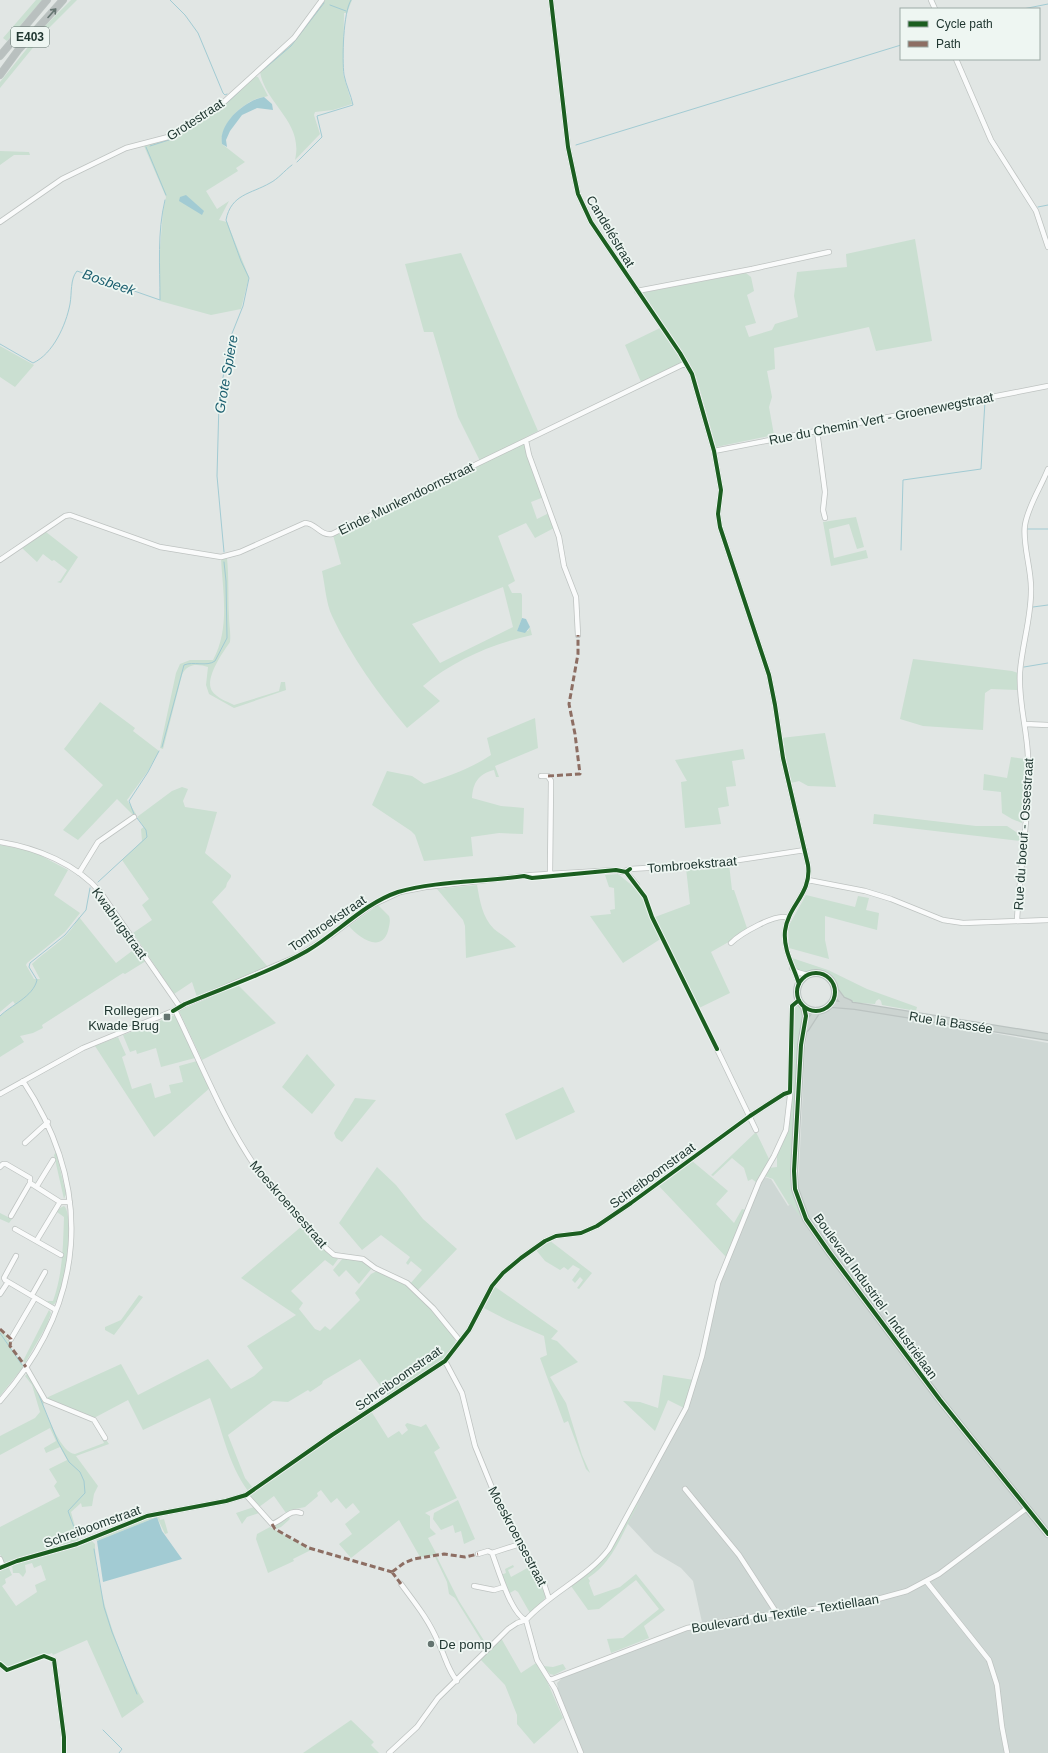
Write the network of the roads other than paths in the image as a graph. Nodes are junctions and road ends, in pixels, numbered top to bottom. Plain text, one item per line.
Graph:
1 (47, 0) edge
2 (63, 0) edge
3 (322, 0) edge
4 (551, 0) edge
5 (0, 56) edge
6 (956, 60) edge
7 (0, 75) edge
8 (0, 222) edge
9 (1048, 247) edge
10 (829, 252) dead end
11 (637, 291) junction
12 (686, 363) junction
13 (1048, 386) edge
14 (817, 431) junction
15 (526, 441) junction
16 (714, 451) junction
17 (1048, 469) edge
18 (825, 518) dead end
19 (0, 560) edge
20 (578, 635) dead end
21 (1025, 724) junction
22 (1048, 725) edge
23 (541, 776) dead end
24 (134, 817) dead end
25 (0, 842) edge
26 (805, 850) junction
27 (626, 872) junction
28 (79, 873) junction
29 (550, 873) junction
30 (557, 874) junction
31 (524, 876) junction
32 (808, 880) junction
33 (637, 885) dead end
34 (788, 918) junction
35 (1017, 920) junction
36 (1048, 920) edge
37 (731, 943) dead end
38 (791, 966) junction
39 (807, 975) junction
40 (799, 984) junction
41 (836, 992) junction
42 (799, 1000) junction
43 (831, 1004) junction
44 (855, 1006) junction
45 (180, 1007) junction
46 (804, 1007) junction
47 (175, 1010) junction
48 (817, 1011) junction
49 (804, 1030) junction
50 (1048, 1037) edge
51 (717, 1050) dead end
52 (23, 1081) junction
53 (790, 1092) junction
54 (0, 1094) edge
55 (750, 1116) junction
56 (48, 1122) junction
57 (756, 1130) dead end
58 (25, 1143) dead end
59 (54, 1160) dead end
60 (0, 1166) edge
61 (30, 1183) junction
62 (37, 1186) junction
63 (60, 1202) junction
64 (70, 1202) junction
65 (11, 1216) dead end
66 (15, 1229) dead end
67 (37, 1240) junction
68 (61, 1255) dead end
69 (16, 1256) dead end
70 (45, 1272) dead end
71 (8, 1282) junction
72 (0, 1294) edge
73 (34, 1296) junction
74 (56, 1310) junction
75 (11, 1339) dead end
76 (460, 1341) junction
77 (445, 1361) junction
78 (26, 1367) junction
79 (0, 1401) edge
80 (106, 1438) dead end
81 (685, 1489) dead end
82 (246, 1495) junction
83 (1027, 1508) junction
84 (301, 1513) dead end
85 (1048, 1534) edge
86 (520, 1544) junction
87 (492, 1553) junction
88 (478, 1554) dead end
89 (0, 1559) edge
90 (1, 1567) edge
91 (926, 1581) junction
92 (401, 1584) dead end
93 (474, 1586) dead end
94 (504, 1587) junction
95 (549, 1599) junction
96 (778, 1615) junction
97 (526, 1620) junction
98 (54, 1660) dead end
99 (550, 1680) junction
100 (457, 1681) junction
101 (64, 1753) edge
102 (389, 1753) edge
103 (581, 1753) edge
104 (1007, 1753) edge

1 - 5 highway, E403
7 -> 2 highway, E403
3 - 8 street, Grotestraat
4 - 11 street, Candeléstraat
6 - 9 street
10 - 11 street
11 - 12 street, Candeléstraat
12 - 15 street, Einde Munkendoornstraat
12 - 16 street, Candeléstraat
13 - 14 street, Rue du Chemin Vert - Groenewegstraat
14 - 16 street, Rue du Chemin Vert - Groenewegstraat
14 - 18 street
15 - 19 street, Einde Munkendoornstraat
15 - 20 street
16 - 26 street, Candeléstraat
17 - 21 street, Rue du boeuf - Ossestraat
21 - 22 street
21 - 35 street, Rue du boeuf - Ossestraat
23 - 29 street
24 - 28 street
25 - 28 street, Kwabrugstraat
26 - 27 street, Tombroekstraat
26 - 32 street, Candeléstraat
27 - 30 street, Tombroekstraat
27 - 33 street
28 - 45 street, Kwabrugstraat
29 - 30 street, Tombroekstraat
29 - 31 street, Tombroekstraat
30 - 31 street, Tombroekstraat
31 - 45 street, Tombroekstraat
32 - 34 street
32 - 35 street
34 - 37 street
34 - 38 street
35 - 36 street
38 - 39 street
38 - 40 street
39 - 40 main road
39 - 41 main road
40 - 42 main road
41 - 43 main road
41 - 44 main road, Rue la Bassée
42 - 46 main road
42 - 53 street
43 - 44 main road, Rue la Bassée
43 - 48 main road
44 - 50 main road, Rue la Bassée
45 - 47 street, Tombroekstraat
46 - 48 main road
46 - 49 main road, Boulevard Industriel - Industriélaan
47 - 52 street, Tombroekstraat
47 - 76 street, Moeskroensestraat
48 - 49 main road, Boulevard Industriel - Industriélaan
49 - 83 main road, Boulevard Industriel - Industriélaan
51 - 55 street
52 - 54 street, Tombroekstraat
52 - 56 street
53 - 55 street, Schreiboomstraat
53 - 95 street
55 - 57 street
55 - 76 street, Schreiboomstraat
56 - 58 street
56 - 64 street
59 - 62 street
60 - 61 street
61 - 62 street
61 - 65 street
62 - 63 street
63 - 64 street
63 - 67 street
64 - 74 street
66 - 67 street
67 - 68 street
69 - 71 street
70 - 73 street
71 - 72 street
71 - 73 street
73 - 74 street
73 - 75 street
74 - 78 street
76 - 77 street, Schreiboomstraat
77 - 82 street, Schreiboomstraat
77 - 86 street, Moeskroensestraat
78 - 79 street
78 - 80 street
81 - 96 street
82 - 84 street
82 - 90 street, Schreiboomstraat
83 - 85 main road, Boulevard Industriel - Industriélaan
83 - 91 street, Boulevard du Textile - Textiellaan
86 - 87 street
86 - 95 street, Moeskroensestraat
87 - 88 street
87 - 94 street
89 - 90 street
91 - 96 street, Boulevard du Textile - Textiellaan
91 - 104 street
92 - 100 street
93 - 94 street
94 - 97 street
95 - 97 street
96 - 99 street, Boulevard du Textile - Textiellaan
97 - 99 street
97 - 100 street
98 - 101 street
99 - 103 street
100 - 102 street

